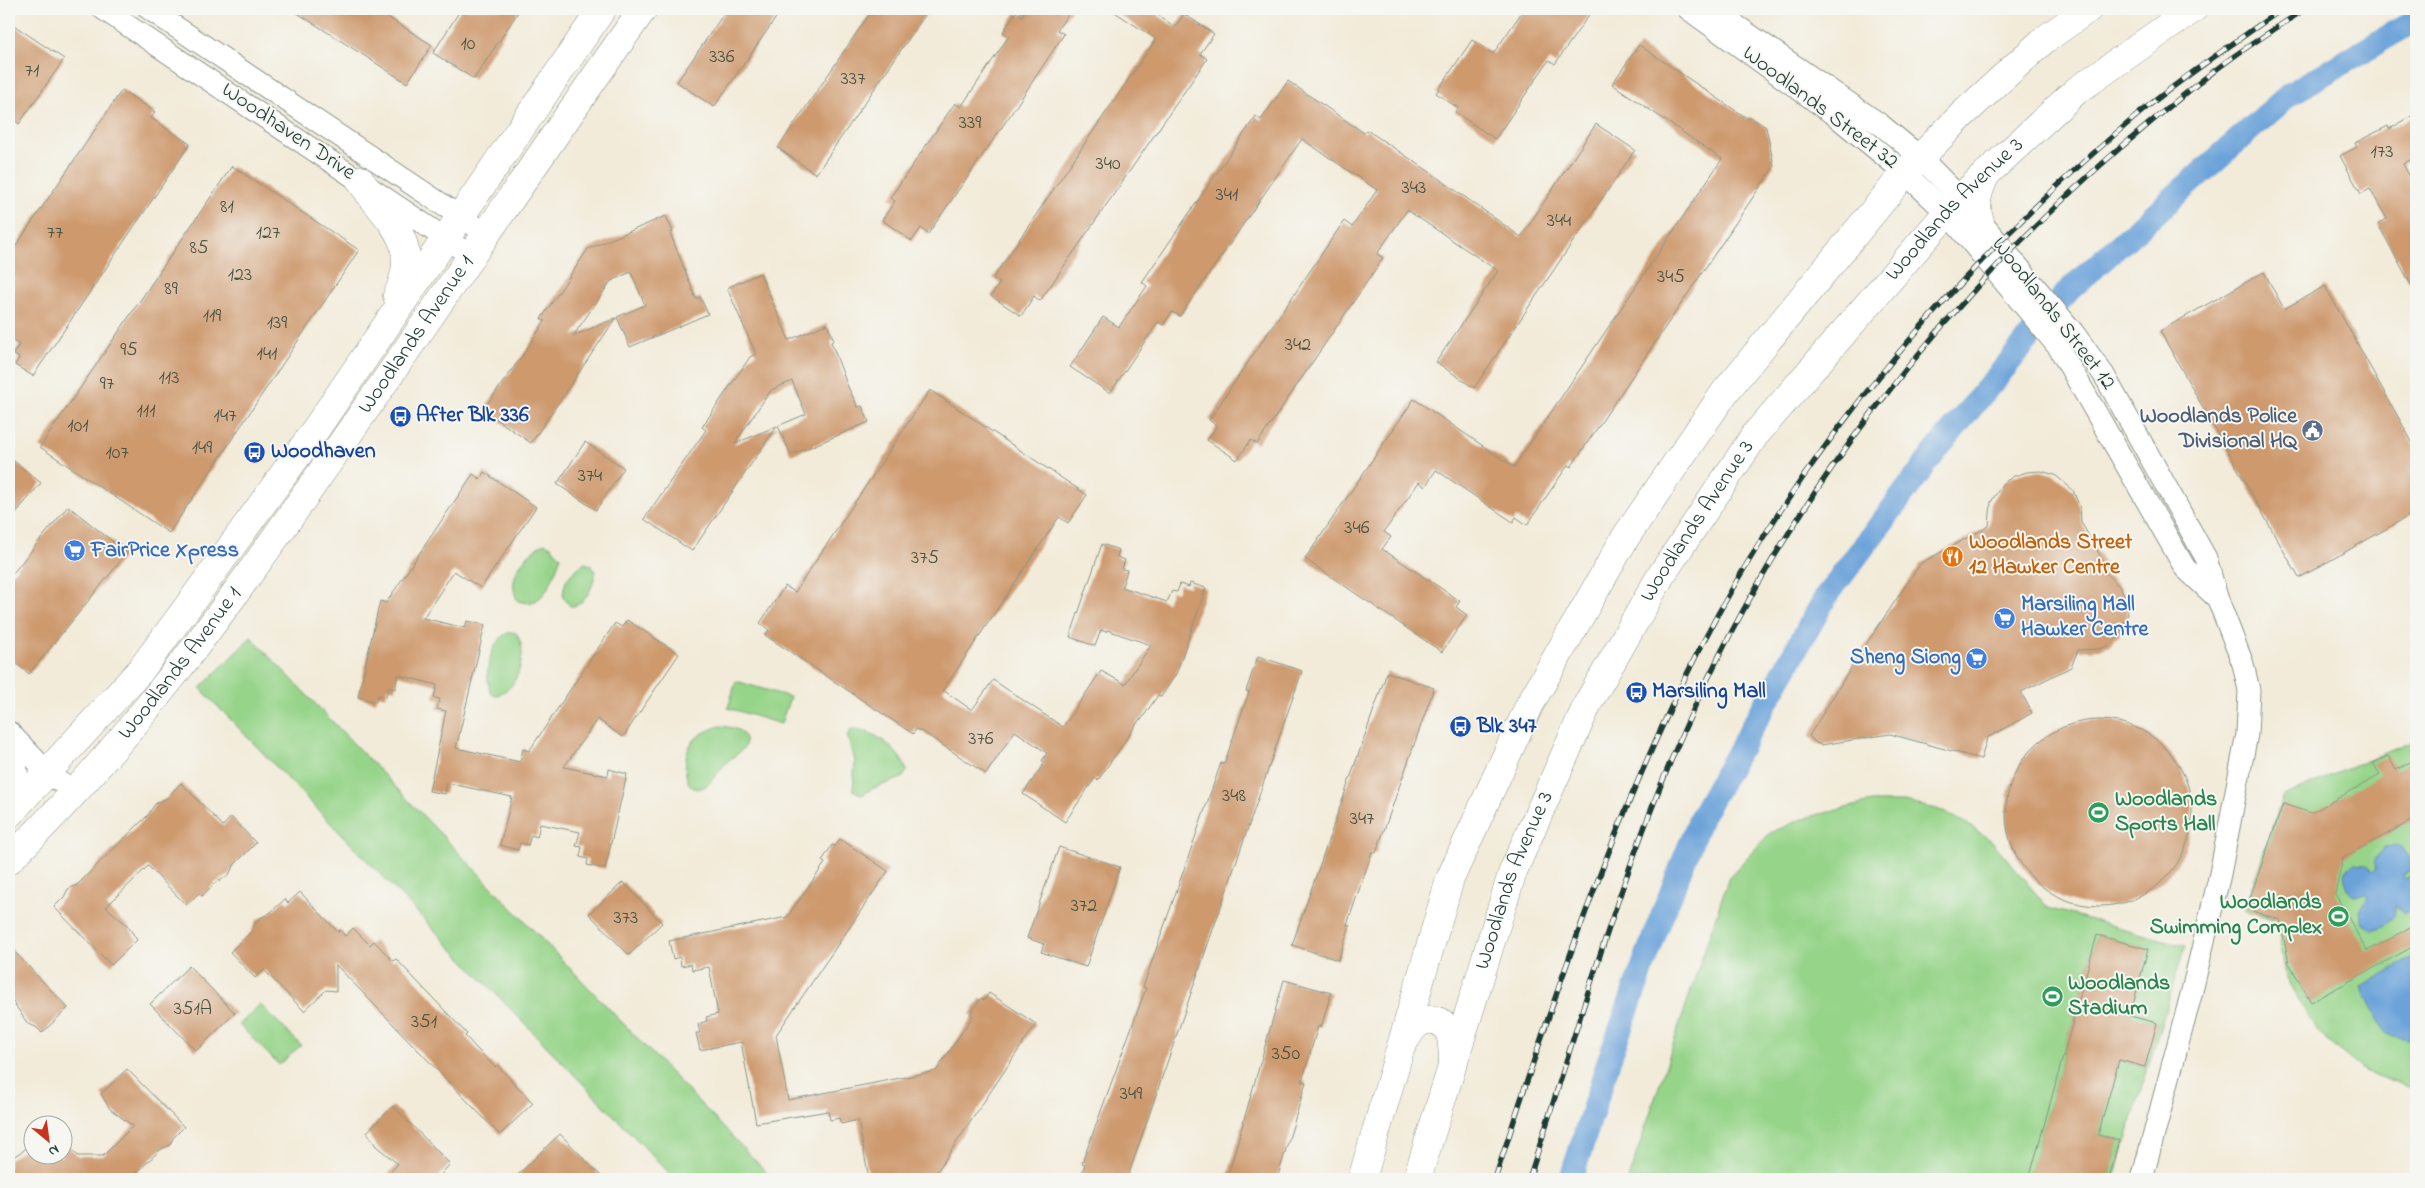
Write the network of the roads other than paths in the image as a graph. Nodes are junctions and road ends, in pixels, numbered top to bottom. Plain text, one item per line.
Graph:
1 (103, 9) edge
2 (149, 9) edge
3 (602, 9) edge
4 (643, 9) edge
5 (1688, 9) edge
6 (1712, 9) edge
7 (2088, 9) edge
8 (2193, 9) edge
9 (1912, 165) junction
10 (1988, 172) junction
11 (360, 180) junction
12 (1953, 206) junction
13 (1980, 221) junction
14 (453, 227) junction
15 (488, 235) junction
16 (472, 257) junction
17 (397, 310) junction
18 (2217, 597) junction
19 (9, 732) edge
20 (9, 740) edge
21 (46, 771) junction
22 (9, 792) edge
23 (73, 792) junction
24 (9, 814) edge
25 (9, 860) edge
26 (1401, 1046) junction
27 (1453, 1063) junction
28 (1362, 1179) edge
29 (1417, 1179) edge
30 (2142, 1179) edge

1 - 11 street, Woodhaven Drive
2 - 14 street, Woodhaven Drive
3 - 14 main road, Woodlands Avenue 1
4 - 15 main road, Woodlands Avenue 1
5 - 9 street, Woodlands Street 32
6 - 9 street, Woodlands Street 32
7 - 9 main road
8 - 10 main road, Woodlands Avenue 3
9 - 12 street, Woodlands Street 32
9 - 26 main road
10 - 12 main road, Woodlands Avenue 3
10 - 13 main road
11 - 14 street, Woodhaven Drive
11 - 17 main road
12 - 13 street, Woodlands Street 12
12 - 18 street, Woodlands Street 12
12 - 27 main road, Woodlands Avenue 3
13 - 18 street, Woodlands Street 12
14 - 15 street, Woodhaven Drive
14 - 16 street, Woodhaven Drive
14 - 17 main road, Woodlands Avenue 1
15 - 16 main road, Woodlands Avenue 1
16 - 23 main road, Woodlands Avenue 1
17 - 21 main road, Woodlands Avenue 1
18 - 30 street, Woodlands Street 12
19 - 21 street
20 - 22 main road
21 - 23 street
21 - 24 main road, Woodlands Avenue 1
23 - 25 main road, Woodlands Avenue 1
26 - 27 main road
26 - 28 main road
27 - 29 main road, Woodlands Avenue 3

